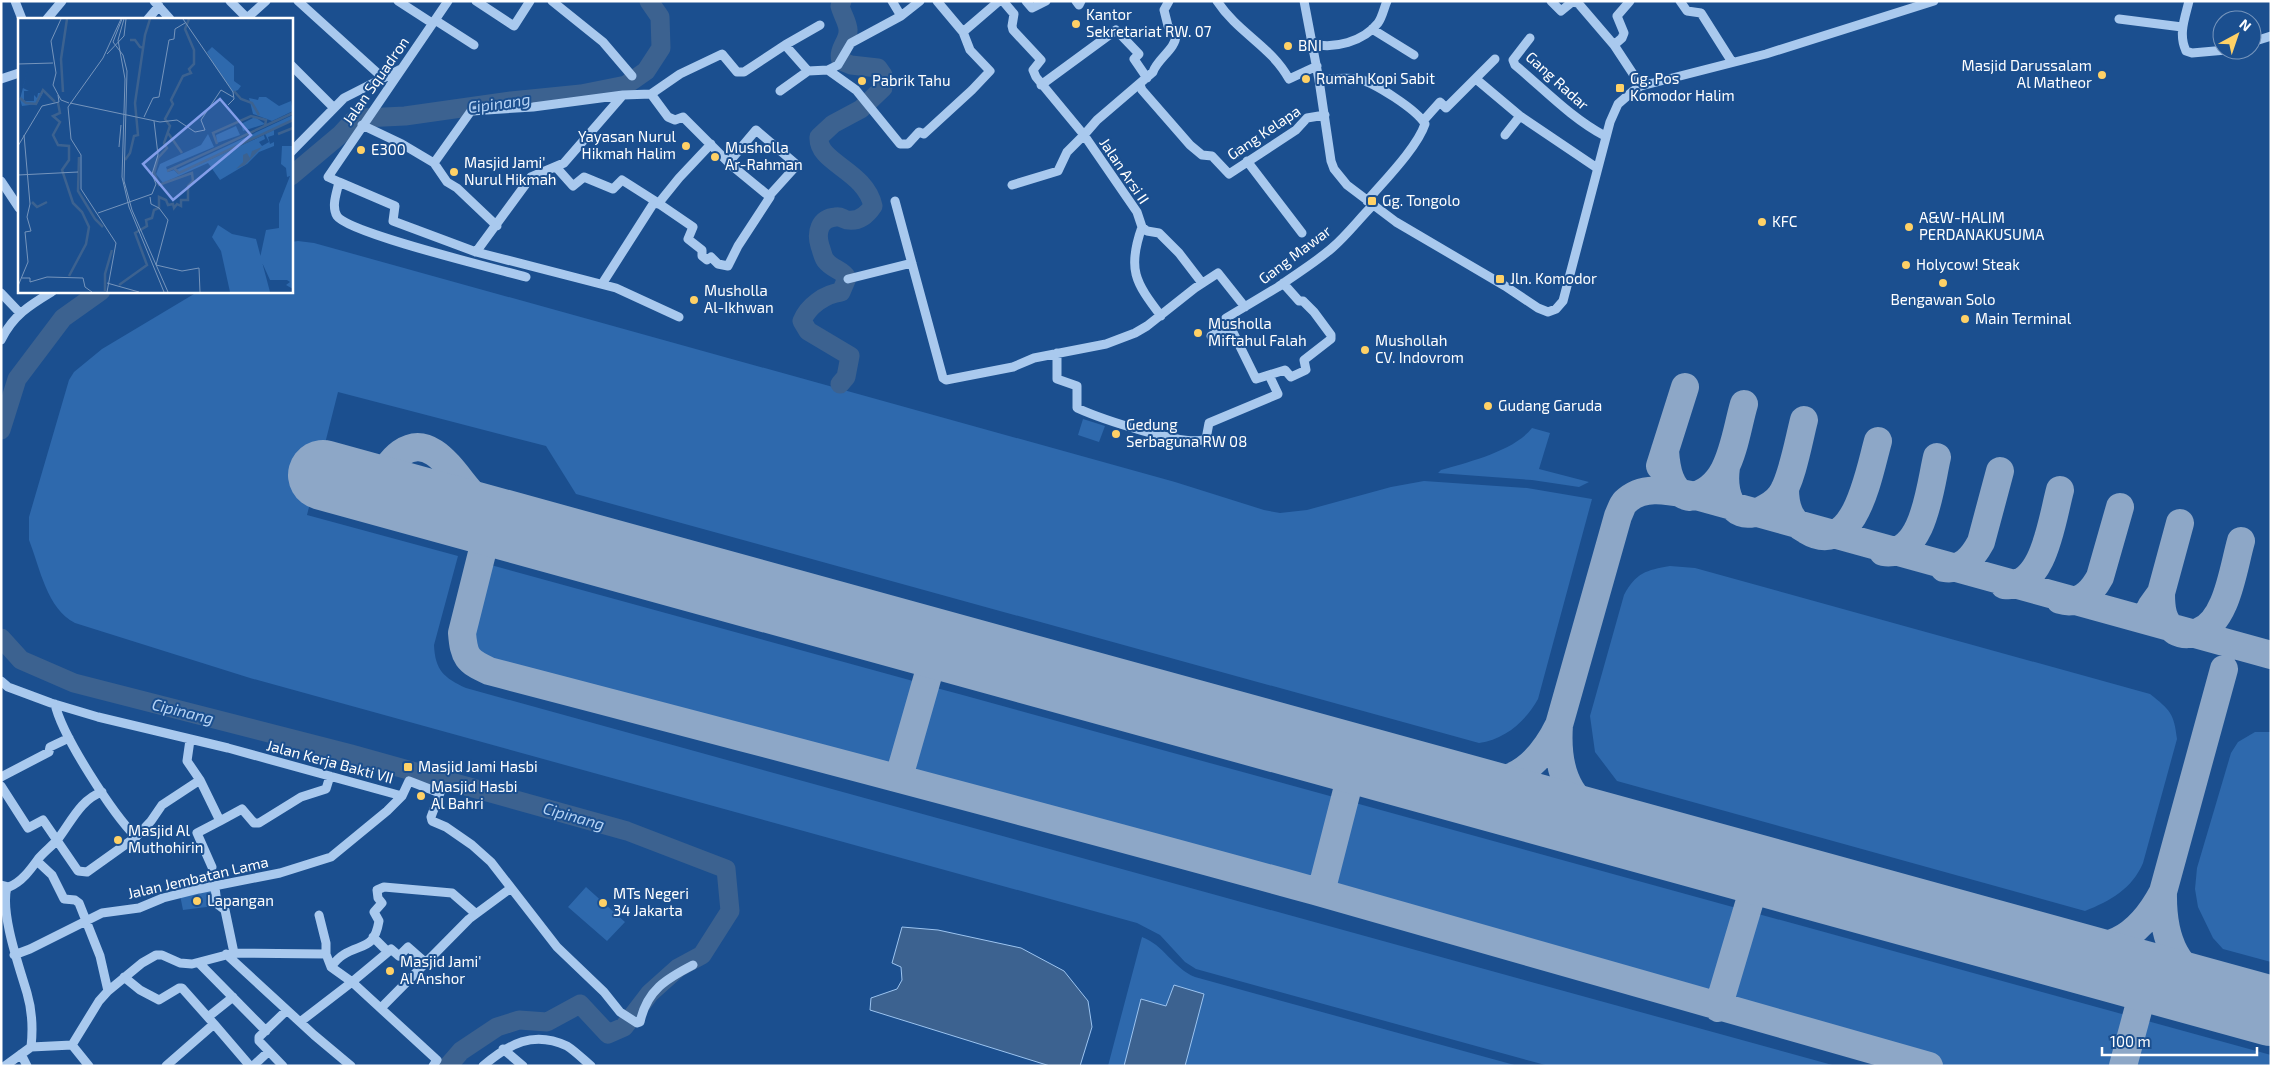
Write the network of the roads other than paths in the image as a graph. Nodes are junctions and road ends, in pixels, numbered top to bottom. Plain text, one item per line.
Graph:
1 (15, 1) edge
2 (62, 1) edge
3 (230, 1) edge
4 (266, 1) edge
5 (298, 1) edge
6 (398, 1) edge
7 (448, 1) edge
8 (476, 1) edge
9 (530, 1) edge
10 (552, 1) edge
11 (892, 1) edge
12 (920, 1) edge
13 (937, 1) edge
14 (999, 1) edge
15 (1003, 1) edge
16 (1026, 1) edge
17 (1046, 1) edge
18 (1076, 1) edge
19 (1081, 1) edge
20 (1169, 1) edge
21 (1217, 1) edge
22 (1304, 1) edge
23 (1387, 1) edge
24 (1551, 1) edge
25 (1630, 1) edge
26 (1680, 1) edge
27 (1934, 1) edge
28 (2189, 1) edge
29 (1920, 3) edge
30 (157, 4) edge
31 (901, 16) junction
32 (22, 18) edge
33 (48, 18) edge
34 (149, 18) edge
35 (169, 18) edge
36 (248, 18) edge
37 (2119, 19) dead end
38 (434, 22) junction
39 (820, 25) dead end
40 (2182, 27) junction
41 (1372, 29) junction
42 (963, 32) junction
43 (1530, 38) dead end
44 (1313, 44) junction
45 (474, 45) dead end
46 (1614, 45) junction
47 (788, 48) junction
48 (2212, 51) edge
49 (1414, 55) dead end
50 (1495, 58) dead end
51 (1732, 62) junction
52 (292, 66) edge
53 (403, 66) junction
54 (1316, 66) junction
55 (828, 70) junction
56 (808, 71) junction
57 (18, 73) edge
58 (632, 76) dead end
59 (383, 78) junction
60 (1147, 78) junction
61 (1, 79) edge
62 (1476, 79) junction
63 (1319, 80) junction
64 (1041, 85) junction
65 (1140, 85) junction
66 (1641, 86) junction
67 (780, 91) dead end
68 (651, 94) junction
69 (623, 95) junction
70 (333, 108) junction
71 (1325, 116) junction
72 (1520, 116) junction
73 (1423, 121) junction
74 (363, 124) junction
75 (1084, 135) junction
76 (1505, 135) dead end
77 (1605, 136) junction
78 (711, 144) junction
79 (292, 150) edge
80 (1247, 161) junction
81 (729, 162) junction
82 (434, 163) junction
83 (556, 167) junction
84 (1597, 168) junction
85 (1, 181) edge
86 (339, 182) junction
87 (1012, 185) dead end
88 (769, 196) junction
89 (895, 201) dead end
90 (656, 203) junction
91 (1370, 203) junction
92 (18, 206) edge
93 (496, 226) junction
94 (1142, 227) junction
95 (1302, 233) dead end
96 (476, 252) junction
97 (912, 263) junction
98 (526, 277) dead end
99 (848, 278) dead end
100 (1202, 283) junction
101 (1283, 283) junction
102 (602, 284) junction
103 (52, 292) edge
104 (1, 293) edge
105 (1245, 307) junction
106 (20, 313) junction
107 (1161, 316) junction
108 (680, 317) dead end
109 (1228, 322) junction
110 (9, 324) junction
111 (1, 329) edge
112 (1211, 336) dead end
113 (1, 340) edge
114 (1056, 353) junction
115 (1269, 375) junction
116 (4, 686) edge
117 (55, 704) junction
118 (69, 738) junction
119 (190, 740) junction
120 (330, 776) junction
121 (1, 777) edge
122 (200, 780) junction
123 (1, 786) edge
124 (102, 792) junction
125 (402, 796) junction
126 (220, 821) junction
127 (136, 837) junction
128 (56, 840) junction
129 (37, 860) junction
130 (212, 867) dead end
131 (215, 887) junction
132 (512, 888) junction
133 (4, 889) edge
134 (475, 914) junction
135 (319, 915) dead end
136 (86, 921) junction
137 (373, 937) junction
138 (388, 952) junction
139 (14, 954) junction
140 (230, 954) junction
141 (326, 954) junction
142 (425, 962) junction
143 (199, 963) junction
144 (693, 965) dead end
145 (331, 967) junction
146 (124, 977) junction
147 (352, 982) junction
148 (108, 991) junction
149 (233, 997) junction
150 (381, 1008) junction
151 (288, 1010) junction
152 (211, 1021) junction
153 (300, 1022) junction
154 (266, 1031) junction
155 (72, 1045) junction
156 (31, 1047) junction
157 (503, 1049) junction
158 (268, 1052) junction
159 (21, 1054) junction
160 (169, 1065) edge
161 (6, 1066) edge
162 (27, 1066) edge
163 (89, 1066) edge
164 (252, 1066) edge
165 (283, 1066) edge
166 (351, 1066) edge
167 (433, 1066) edge
168 (483, 1066) edge
169 (523, 1066) edge
170 (591, 1066) edge

1 - 32 street
2 - 33 street
3 - 36 street
4 - 36 street
5 - 59 street
6 - 38 street
7 - 38 street, Jalan Squadron
8 - 9 street
10 - 58 street
11 - 31 street
12 - 31 street
13 - 42 street
14 - 42 street
15 - 64 street
16 - 17 street
18 - 19 street
20 - 60 street, Jalan Arsi II
21 - 54 street
22 - 44 street
23 - 41 street
24 - 46 street
25 - 46 street
26 - 51 street
27 - 29 street
28 - 40 street
29 - 51 street
30 - 34 street
30 - 35 street
31 - 55 street
37 - 40 street
38 - 45 street
38 - 53 street, Jalan Squadron
39 - 47 street
40 - 48 street
41 - 44 street
41 - 49 street
42 - 55 street
43 - 77 street, Gang Radar
44 - 54 street
46 - 66 street
47 - 56 street
47 - 68 street
50 - 62 street
51 - 66 street
52 - 70 street
53 - 59 street
53 - 74 street, Jalan Squadron
54 - 63 street
55 - 56 street
56 - 67 street
57 - 61 street
59 - 70 street
60 - 64 street
60 - 65 street, Jalan Arsi II
62 - 72 street
62 - 73 street
63 - 71 street
63 - 73 street
64 - 75 street
65 - 75 street, Jalan Arsi II
65 - 80 street, Gang Kelapa
66 - 77 street
68 - 69 street
68 - 78 street
69 - 82 street
69 - 83 street
70 - 79 street
71 - 80 street, Gang Kelapa
71 - 91 street
72 - 76 street
72 - 84 street
73 - 91 street, Gang Mawar
74 - 82 street
74 - 86 street, Jalan Squadron
75 - 87 street
75 - 94 street, Jalan Arsi II
77 - 84 street
78 - 81 street
78 - 90 street
80 - 95 street
81 - 88 street
81 - 88 street
82 - 93 street
83 - 90 street
83 - 93 street
84 - 91 street
85 - 92 street
86 - 96 street
86 - 98 street
88 - 90 street
89 - 97 street
90 - 102 street
91 - 101 street, Gang Mawar
93 - 96 street
94 - 100 street, Jalan Arsi II
94 - 107 street
96 - 102 street
97 - 99 street
97 - 114 street
100 - 105 street
100 - 107 street
101 - 105 street, Gang Mawar
101 - 115 street
102 - 108 street
103 - 106 street
104 - 106 street
105 - 109 street, Gang Mawar
106 - 110 street
107 - 114 street
109 - 112 street, Gang Mawar
109 - 115 street
110 - 111 street
110 - 113 street
114 - 115 street
116 - 117 street, Jalan Kerja Bakti VII
117 - 118 street
117 - 119 street, Jalan Kerja Bakti VII
118 - 121 street
118 - 124 street
119 - 120 street, Jalan Kerja Bakti VII
119 - 122 street
120 - 125 street, Jalan Kerja Bakti VII
120 - 126 street
122 - 126 street
122 - 127 street
123 - 128 street
124 - 127 street
124 - 128 street
125 - 131 street, Jalan Jembatan Lama
125 - 132 street, Jalan Kerja Bakti VII
126 - 130 street
127 - 128 street
128 - 129 street
129 - 133 street
129 - 136 street
131 - 136 street, Jalan Jembatan Lama
131 - 140 street
132 - 134 street
132 - 144 street, Jalan Kerja Bakti VII
133 - 139 street
134 - 137 street
134 - 142 street
135 - 141 street
136 - 139 street, Jalan Jembatan Lama
136 - 148 street
137 - 138 street
137 - 145 street
138 - 142 street
138 - 147 street
139 - 156 street
140 - 141 street
140 - 143 street
140 - 151 street
141 - 145 street
142 - 150 street
143 - 146 street
143 - 149 street
145 - 147 street
146 - 148 street
146 - 152 street
147 - 150 street
147 - 153 street
148 - 155 street
149 - 152 street
149 - 154 street
150 - 167 street
151 - 153 street
151 - 154 street
152 - 160 street
152 - 164 street
153 - 166 street
154 - 158 street
155 - 156 street
155 - 163 street
156 - 159 street
157 - 168 street
157 - 169 street
157 - 170 street
158 - 164 street
158 - 165 street
159 - 161 street
159 - 162 street

